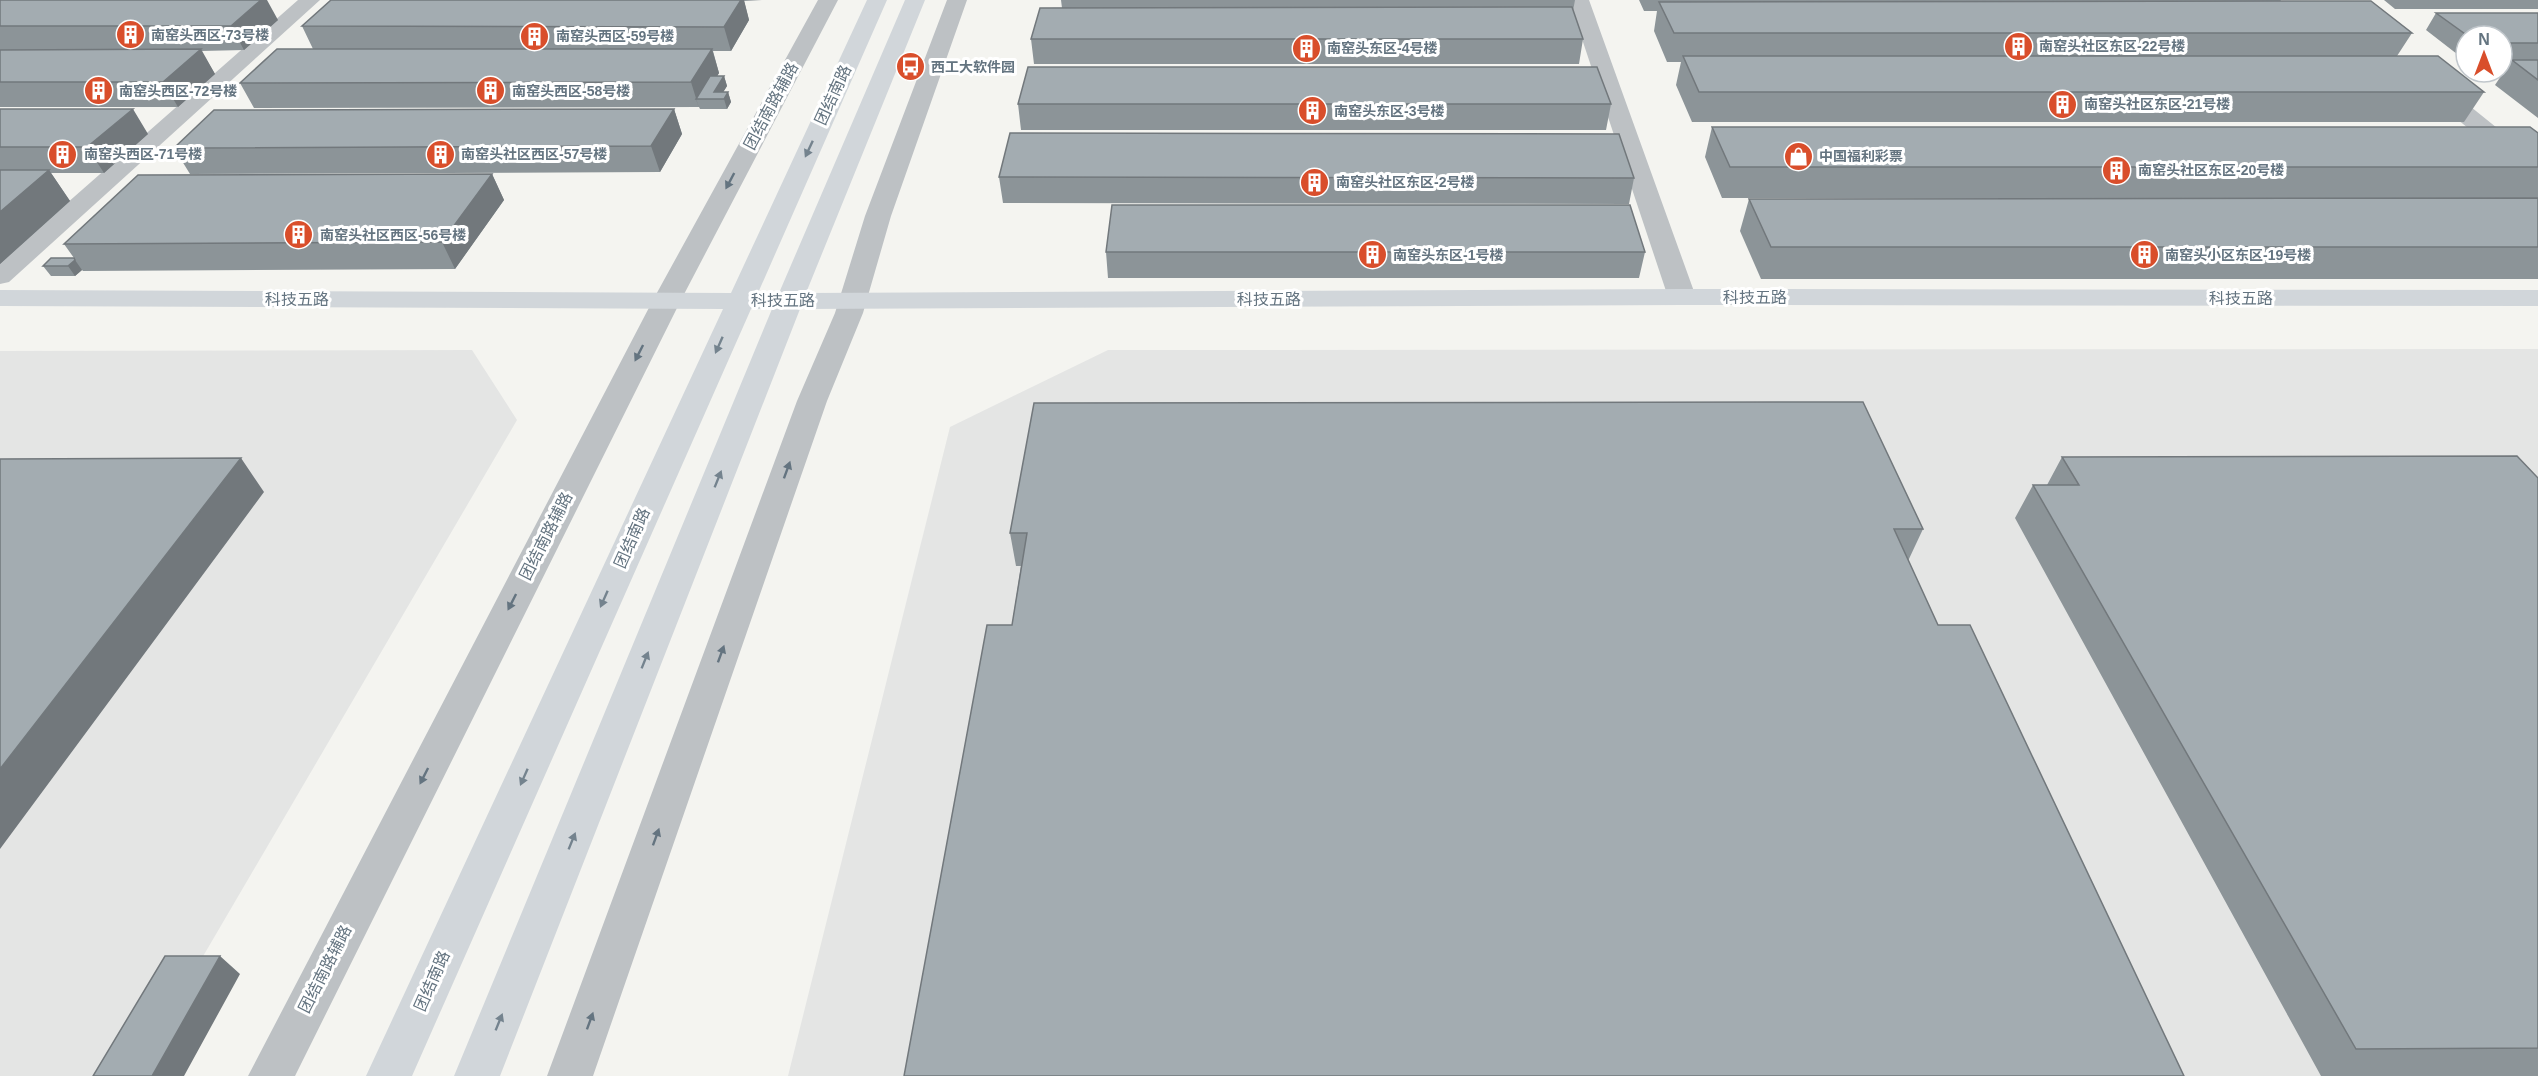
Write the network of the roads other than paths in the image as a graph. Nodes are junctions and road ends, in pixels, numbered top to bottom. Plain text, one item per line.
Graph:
1 (310, 0) edge
2 (828, 0) edge
3 (877, 0) edge
4 (915, 0) edge
5 (957, 0) edge
6 (1579, 0) edge
7 (2418, 75) edge
8 (2538, 173) edge
9 (0, 276) edge
10 (1682, 297) junction
11 (0, 298) edge
12 (2538, 298) edge
13 (667, 300) junction
14 (739, 300) junction
15 (852, 300) junction
16 (789, 301) junction
17 (271, 1076) edge
18 (389, 1076) edge
19 (477, 1076) edge
20 (570, 1076) edge

1 - 9 street
2 -> 13 street, 团结南路辅路
3 -> 14 main road, 团结南路
4 - 16 main road
5 - 15 street
6 - 10 street
7 - 8 street
10 - 12 main road, 科技五路
10 - 15 main road, 科技五路
11 - 13 main road, 科技五路
13 - 14 main road, 科技五路
13 -> 17 street, 团结南路辅路
14 - 16 main road, 科技五路
14 -> 18 main road, 团结南路
15 - 16 main road, 科技五路
20 -> 15 street
19 -> 16 main road

